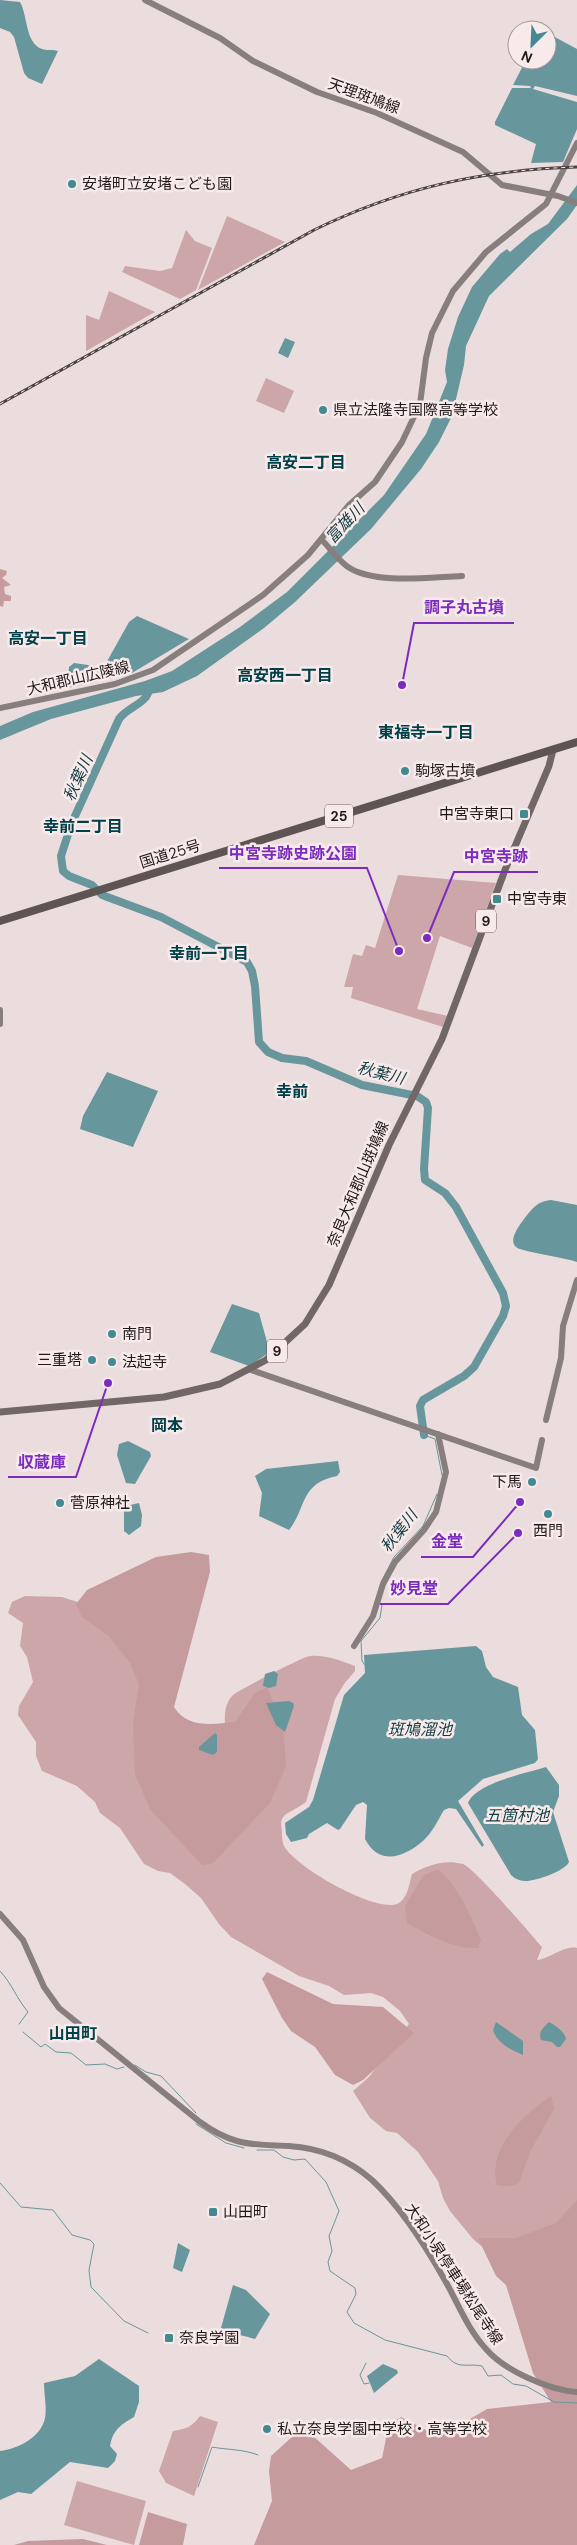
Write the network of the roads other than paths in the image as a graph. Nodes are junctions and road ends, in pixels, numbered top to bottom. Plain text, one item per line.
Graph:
1 (145, 0) edge
2 (577, 143) edge
3 (555, 195) junction
4 (577, 203) edge
5 (322, 540) junction
6 (462, 576) dead end
7 (0, 708) edge
8 (577, 742) edge
9 (553, 750) junction
10 (0, 921) edge
11 (0, 1010) edge
12 (0, 1024) edge
13 (577, 1280) edge
14 (251, 1370) junction
15 (0, 1412) edge
16 (546, 1420) dead end
17 (438, 1434) junction
18 (542, 1440) dead end
19 (354, 1646) dead end
20 (0, 1914) edge
21 (577, 2392) edge

1 - 3 main road, 天理斑鳩線
2 - 3 main road, 大和郡山広陵線
3 - 4 main road, 天理斑鳩線
3 - 5 main road, 大和郡山広陵線
5 - 6 main road
5 - 7 main road, 大和郡山広陵線
8 - 9 highway, 国道25号 / 25
9 - 10 highway, 国道25号 / 25
9 - 14 main road, 奈良大和郡山斑鳩線 / 9
11 - 12 main road
13 - 16 main road
14 - 15 main road, 奈良大和郡山斑鳩線 / 9
14 - 17 main road
17 - 18 main road
17 - 19 main road
20 - 21 main road, 大和小泉停車場松尾寺線

